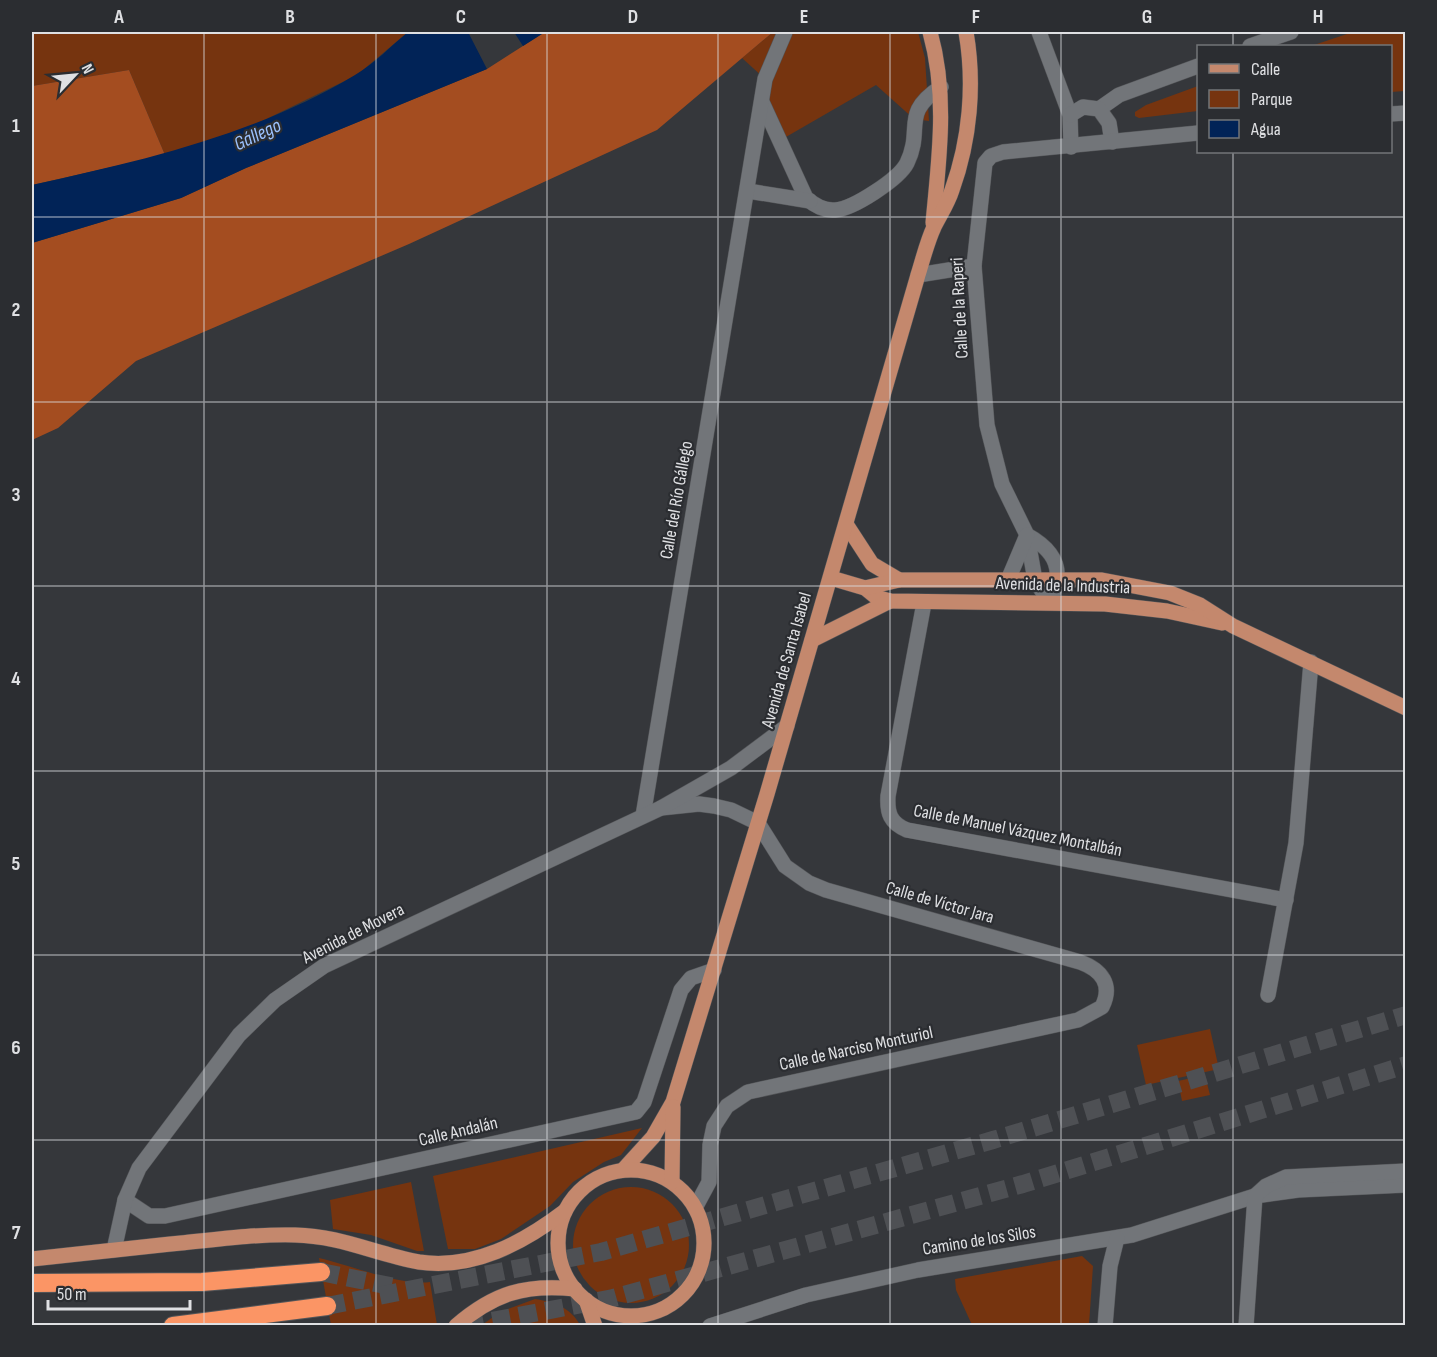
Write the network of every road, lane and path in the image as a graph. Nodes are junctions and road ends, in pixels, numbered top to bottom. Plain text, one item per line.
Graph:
1 (785, 32) edge
2 (930, 32) edge
3 (966, 32) edge
4 (1039, 32) edge
5 (1291, 32) edge
6 (1253, 45) edge
7 (1197, 66) edge
8 (941, 87) junction
9 (762, 102) junction
10 (1100, 109) junction
11 (1070, 115) junction
12 (1197, 133) edge
13 (1112, 142) junction
14 (1071, 147) junction
15 (748, 191) junction
16 (810, 201) junction
17 (933, 229) junction
18 (974, 266) junction
19 (918, 275) junction
20 (846, 524) junction
21 (1027, 536) junction
22 (831, 578) junction
23 (899, 580) junction
24 (1008, 580) junction
25 (1035, 580) junction
26 (1058, 580) junction
27 (866, 588) junction
28 (890, 601) junction
29 (1049, 602) junction
30 (924, 603) junction
31 (1233, 626) junction
32 (812, 640) junction
33 (1311, 663) junction
34 (1406, 708) edge
35 (787, 726) junction
36 (661, 808) junction
37 (644, 816) junction
38 (758, 823) junction
39 (1286, 900) junction
40 (714, 970) junction
41 (1268, 994) dead end
42 (1102, 1007) joint
43 (673, 1102) junction
44 (623, 1170) junction
45 (1406, 1171) edge
46 (672, 1182) junction
47 (1406, 1185) edge
48 (1255, 1196) junction
49 (125, 1200) junction
50 (695, 1208) junction
51 (565, 1211) junction
52 (1117, 1238) junction
53 (114, 1250) junction
54 (32, 1259) edge
55 (321, 1272) tunnel mouth
56 (32, 1283) edge
57 (574, 1289) junction
58 (586, 1300) junction
59 (327, 1306) tunnel mouth
60 (641, 1315) junction
61 (173, 1326) edge
62 (456, 1326) edge
63 (595, 1326) edge
64 (629, 1326) edge
65 (710, 1326) edge
66 (1105, 1326) edge
67 (1246, 1326) edge

1 - 9 street, Calle del Río Gállego
2 - 8 main road, Avenida de Santa Isabel
3 - 17 main road, Avenida de Santa Isabel
4 - 11 street
5 - 6 street
7 - 10 street
8 - 16 street
8 - 17 main road, Avenida de Santa Isabel
9 - 15 street, Calle del Río Gállego
9 - 16 street
10 - 11 street
10 - 13 street
11 - 14 street
12 - 13 street
13 - 14 street
14 - 18 street, Calle de la Raperi
15 - 16 street
15 - 37 street, Calle del Río Gállego
17 - 19 main road, Avenida de Santa Isabel
18 - 19 street
18 - 21 street, Calle de la Raperi
19 - 20 main road, Avenida de Santa Isabel
20 - 22 main road, Avenida de Santa Isabel
20 - 23 main road
21 - 24 street
21 - 25 street, Calle de la Raperi
21 - 26 street, Calle de la Raperi
22 - 27 main road, Avenida de la Industria
22 - 32 main road, Avenida de Santa Isabel
23 - 24 main road, Avenida de la Industria
23 - 27 main road, Avenida de la Industria
24 - 25 main road, Avenida de la Industria
25 - 26 main road, Avenida de la Industria
25 - 29 street, Calle de la Raperi
26 - 29 street
26 - 31 main road, Avenida de la Industria
27 - 28 main road, Avenida de la Industria
28 - 30 main road, Avenida de la Industria
28 - 32 main road, Avenida de la Industria
29 - 30 main road, Avenida de la Industria
29 - 31 main road, Avenida de la Industria
30 - 39 street, Calle de Manuel Vázquez Montalbán
31 - 33 main road, Avenida de la Industria
32 - 35 main road, Avenida de Santa Isabel
33 - 34 main road, Avenida de la Industria
33 - 39 street
35 - 36 street, Avenida de Movera
35 - 38 main road, Avenida de Santa Isabel
36 - 37 street, Avenida de Movera
36 - 38 street, Avenida de Movera
37 - 49 street, Avenida de Movera
38 - 40 main road, Avenida de Santa Isabel
38 - 42 street, Calle de Víctor Jara
39 - 41 street
40 - 43 main road, Avenida de Santa Isabel
40 - 49 street, Calle Andalán
42 - 50 street, Calle de Narciso Monturiol
43 - 44 main road, Avenida de Santa Isabel
43 - 46 main road, Avenida de Santa Isabel
44 - 46 main road
44 - 51 main road
45 - 48 street, Camino de los Silos
46 - 50 main road
47 - 48 street, Camino de los Silos
48 - 52 street, Camino de los Silos
48 - 67 street
49 - 53 street, Avenida de Movera
50 - 60 main road
51 - 53 main road
51 - 57 main road
52 - 65 street, Camino de los Silos
52 - 66 street
53 - 54 main road
55 - 56 highway
57 - 58 main road
57 - 62 main road
58 - 60 main road
58 - 63 main road
59 - 61 highway
60 - 64 main road

